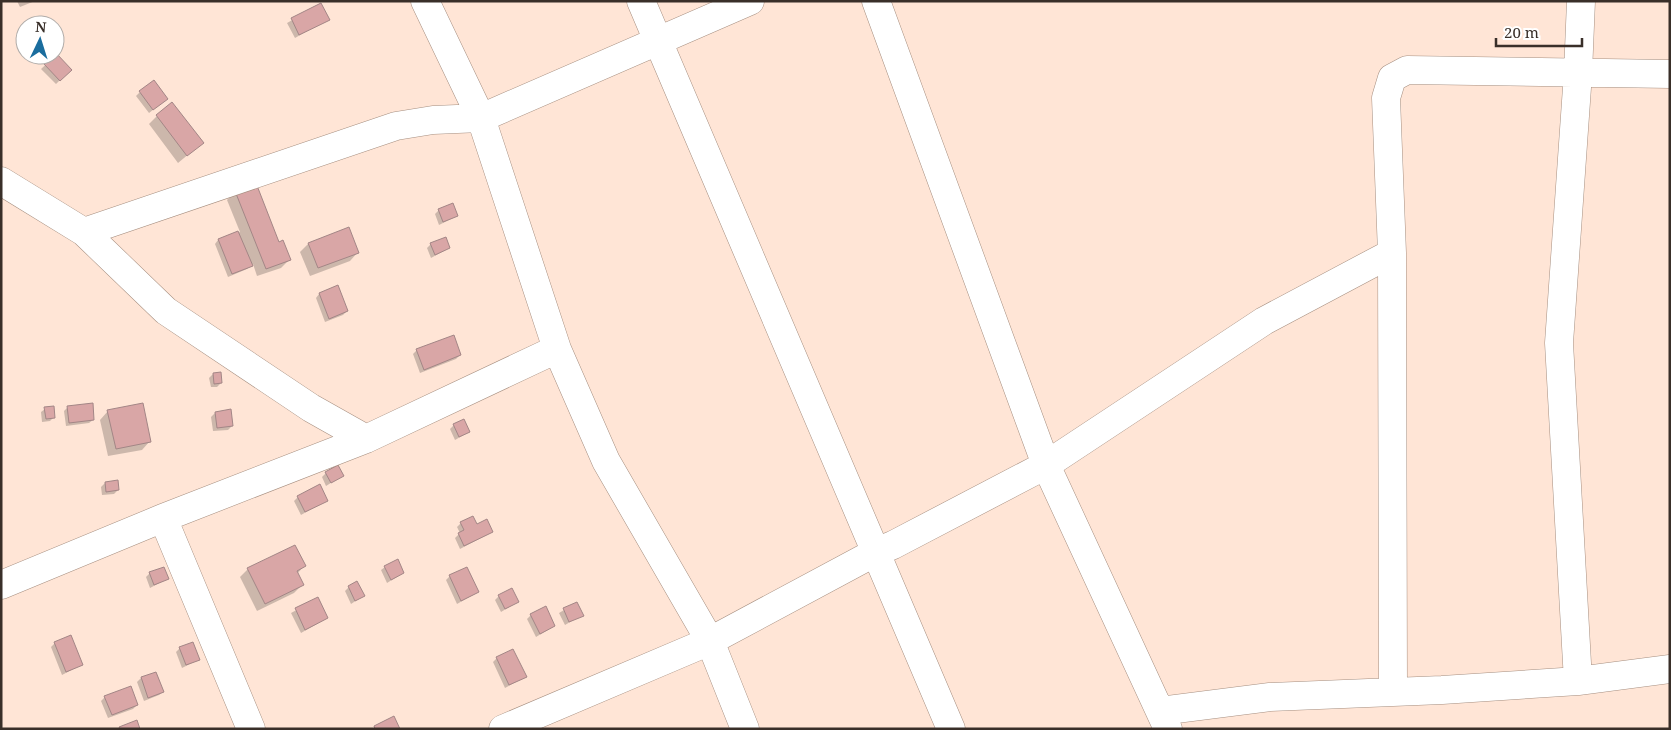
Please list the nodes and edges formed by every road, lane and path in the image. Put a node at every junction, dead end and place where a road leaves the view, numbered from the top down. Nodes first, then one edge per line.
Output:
1 (425, 1) edge
2 (641, 1) edge
3 (750, 1) edge
4 (876, 1) edge
5 (1581, 1) edge
6 (658, 42) junction
7 (1578, 73) junction
8 (1670, 74) edge
9 (481, 118) junction
10 (1, 181) edge
11 (84, 232) junction
12 (1392, 253) junction
13 (558, 349) junction
14 (366, 439) junction
15 (1046, 465) junction
16 (163, 518) junction
17 (876, 552) junction
18 (1, 585) edge
19 (710, 641) junction
20 (1670, 669) edge
21 (1578, 681) junction
22 (1393, 691) junction
23 (1164, 720) edge
24 (251, 729) edge
25 (503, 729) edge
26 (745, 729) edge
27 (951, 729) edge

1 - 9 street
2 - 6 street
3 - 6 street
4 - 15 street
5 - 7 street
6 - 9 street
6 - 17 street
7 - 8 street
7 - 12 street
7 - 21 street
9 - 11 street
9 - 13 street
10 - 11 street
11 - 14 street
12 - 15 street
12 - 22 street
13 - 14 street
13 - 19 street
14 - 16 street
15 - 17 street
15 - 23 street
16 - 18 street
16 - 24 street
17 - 19 street
17 - 27 street
19 - 25 street
19 - 26 street
20 - 21 street
21 - 22 street
22 - 23 street

